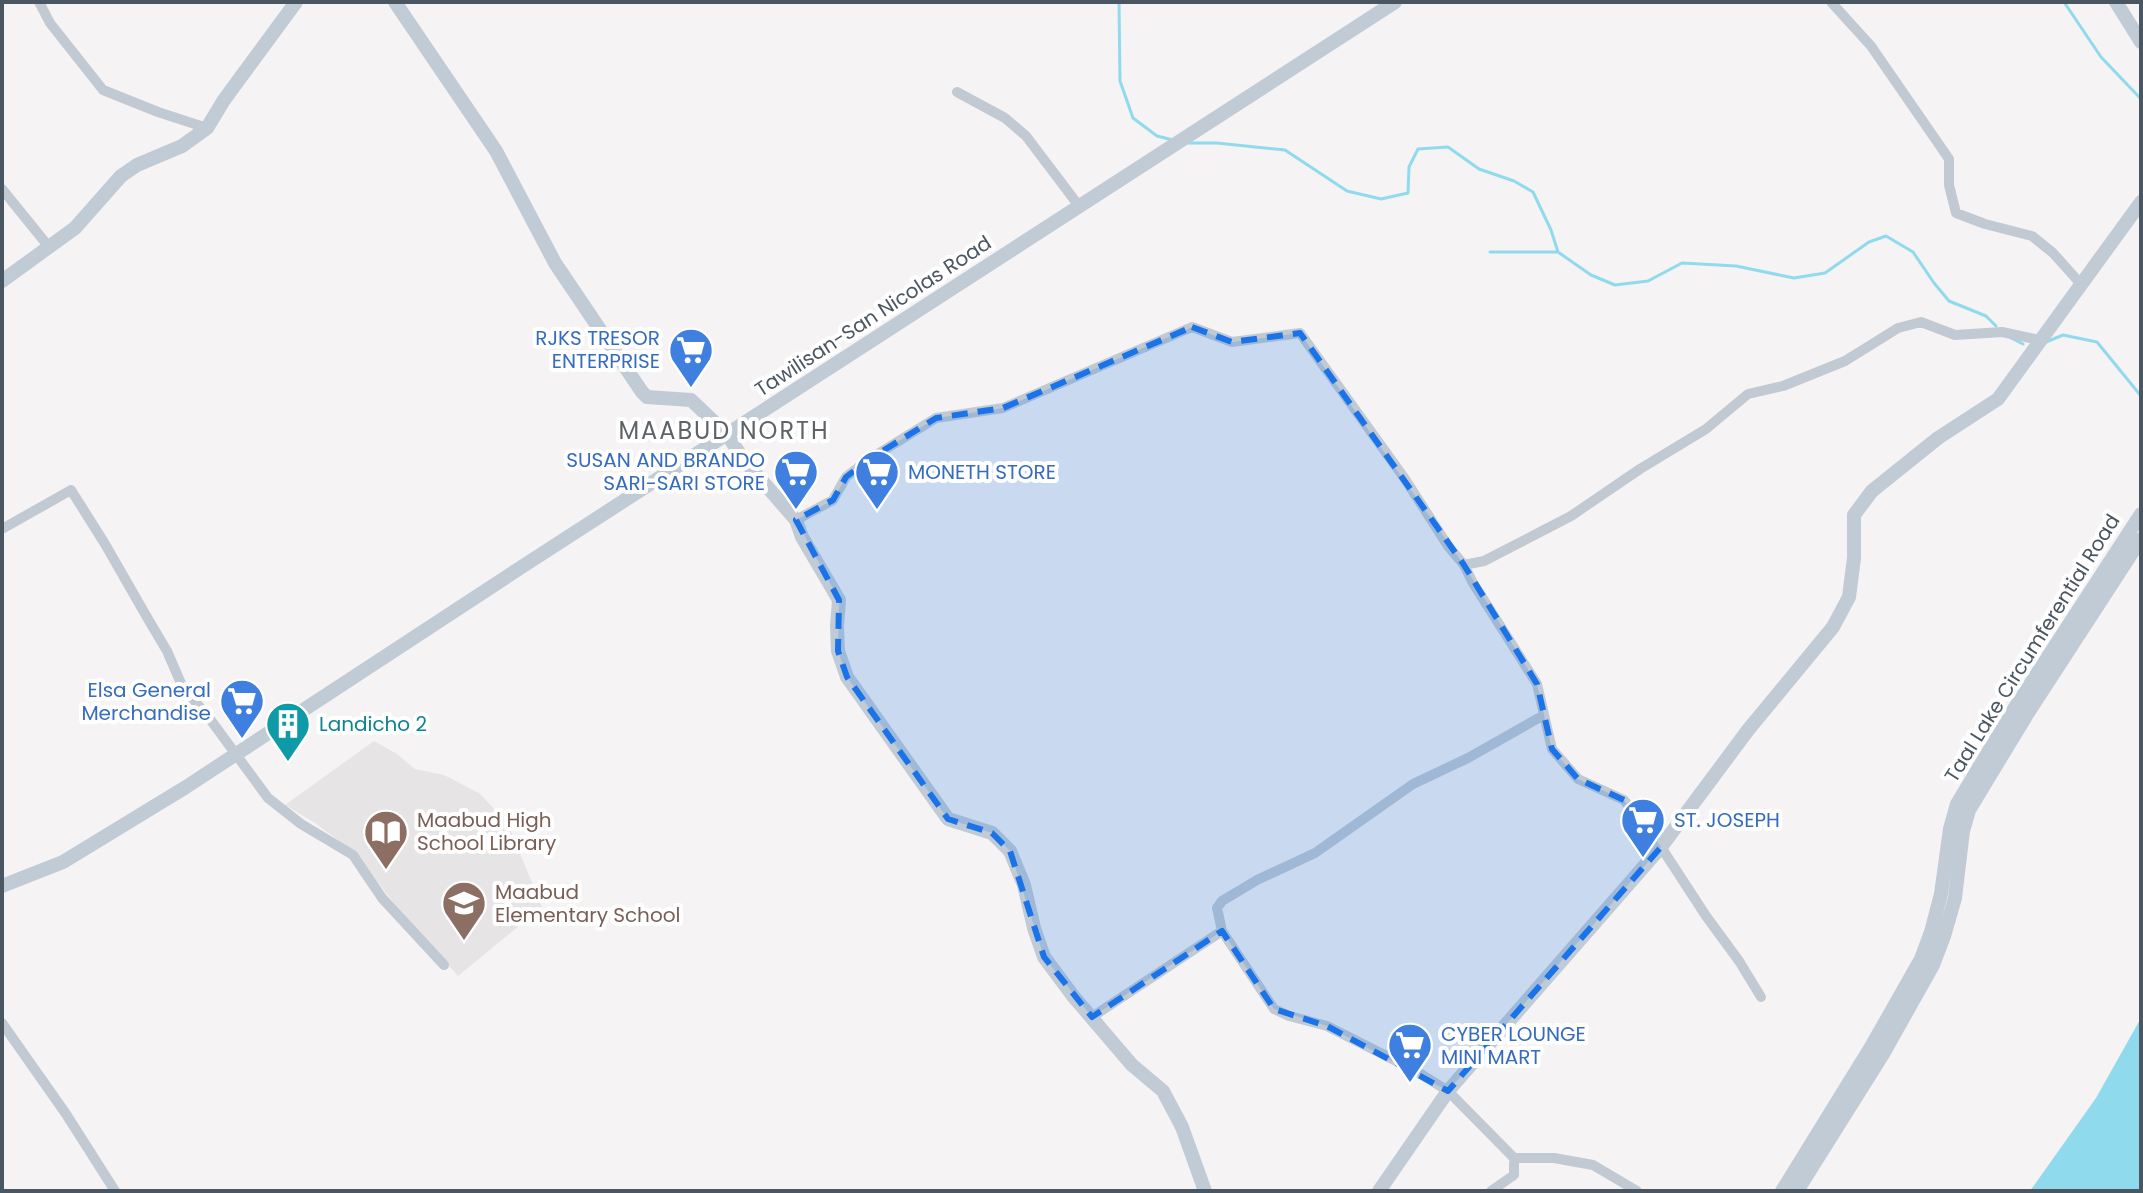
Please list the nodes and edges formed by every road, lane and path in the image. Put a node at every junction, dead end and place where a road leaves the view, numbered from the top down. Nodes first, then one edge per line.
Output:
1 (39, 2) edge
2 (296, 2) edge
3 (395, 2) edge
4 (1395, 2) edge
5 (1831, 2) edge
6 (2116, 2) edge
7 (2141, 42) edge
8 (957, 92) dead end
9 (207, 128) junction
10 (2, 189) edge
11 (2141, 202) edge
12 (1079, 206) junction
13 (49, 247) junction
14 (2, 281) edge
15 (2080, 283) junction
16 (2039, 340) junction
17 (727, 434) junction
18 (2141, 514) edge
19 (796, 520) junction
20 (2, 529) edge
21 (2141, 539) edge
22 (1464, 565) junction
23 (1544, 715) junction
24 (234, 754) junction
25 (1661, 847) junction
26 (2, 886) edge
27 (1222, 931) junction
28 (444, 965) dead end
29 (1761, 997) dead end
30 (1092, 1017) junction
31 (2, 1023) edge
32 (1448, 1091) junction
33 (1514, 1158) junction
34 (115, 1191) edge
35 (1205, 1191) edge
36 (1379, 1191) edge
37 (1491, 1191) edge
38 (1637, 1191) edge
39 (1782, 1191) edge
40 (1797, 1191) edge

1 - 9 street
2 - 9 street
3 - 17 street
4 - 12 street, Tawilisan-San Nicolas Road
5 - 15 street
6 - 7 street
8 - 12 street
9 - 13 street
10 - 13 street
11 - 15 street
12 - 17 street, Tawilisan-San Nicolas Road
13 - 14 street
15 - 16 street
16 - 22 street
16 - 25 street
17 - 19 street
17 - 24 street, Tawilisan-San Nicolas Road
18 - 39 street, Taal Lake Circumferential Road
19 - 22 street
19 - 30 street
20 - 24 street
21 - 40 street, Taal Lake Circumferential Road
22 - 23 street
23 - 25 street
23 - 27 street
24 - 26 street, Tawilisan-San Nicolas Road
24 - 28 street
25 - 29 street
25 - 32 street
27 - 30 street
27 - 32 street
30 - 35 street
31 - 34 street
32 - 33 street
32 - 36 street
33 - 37 street
33 - 38 street

